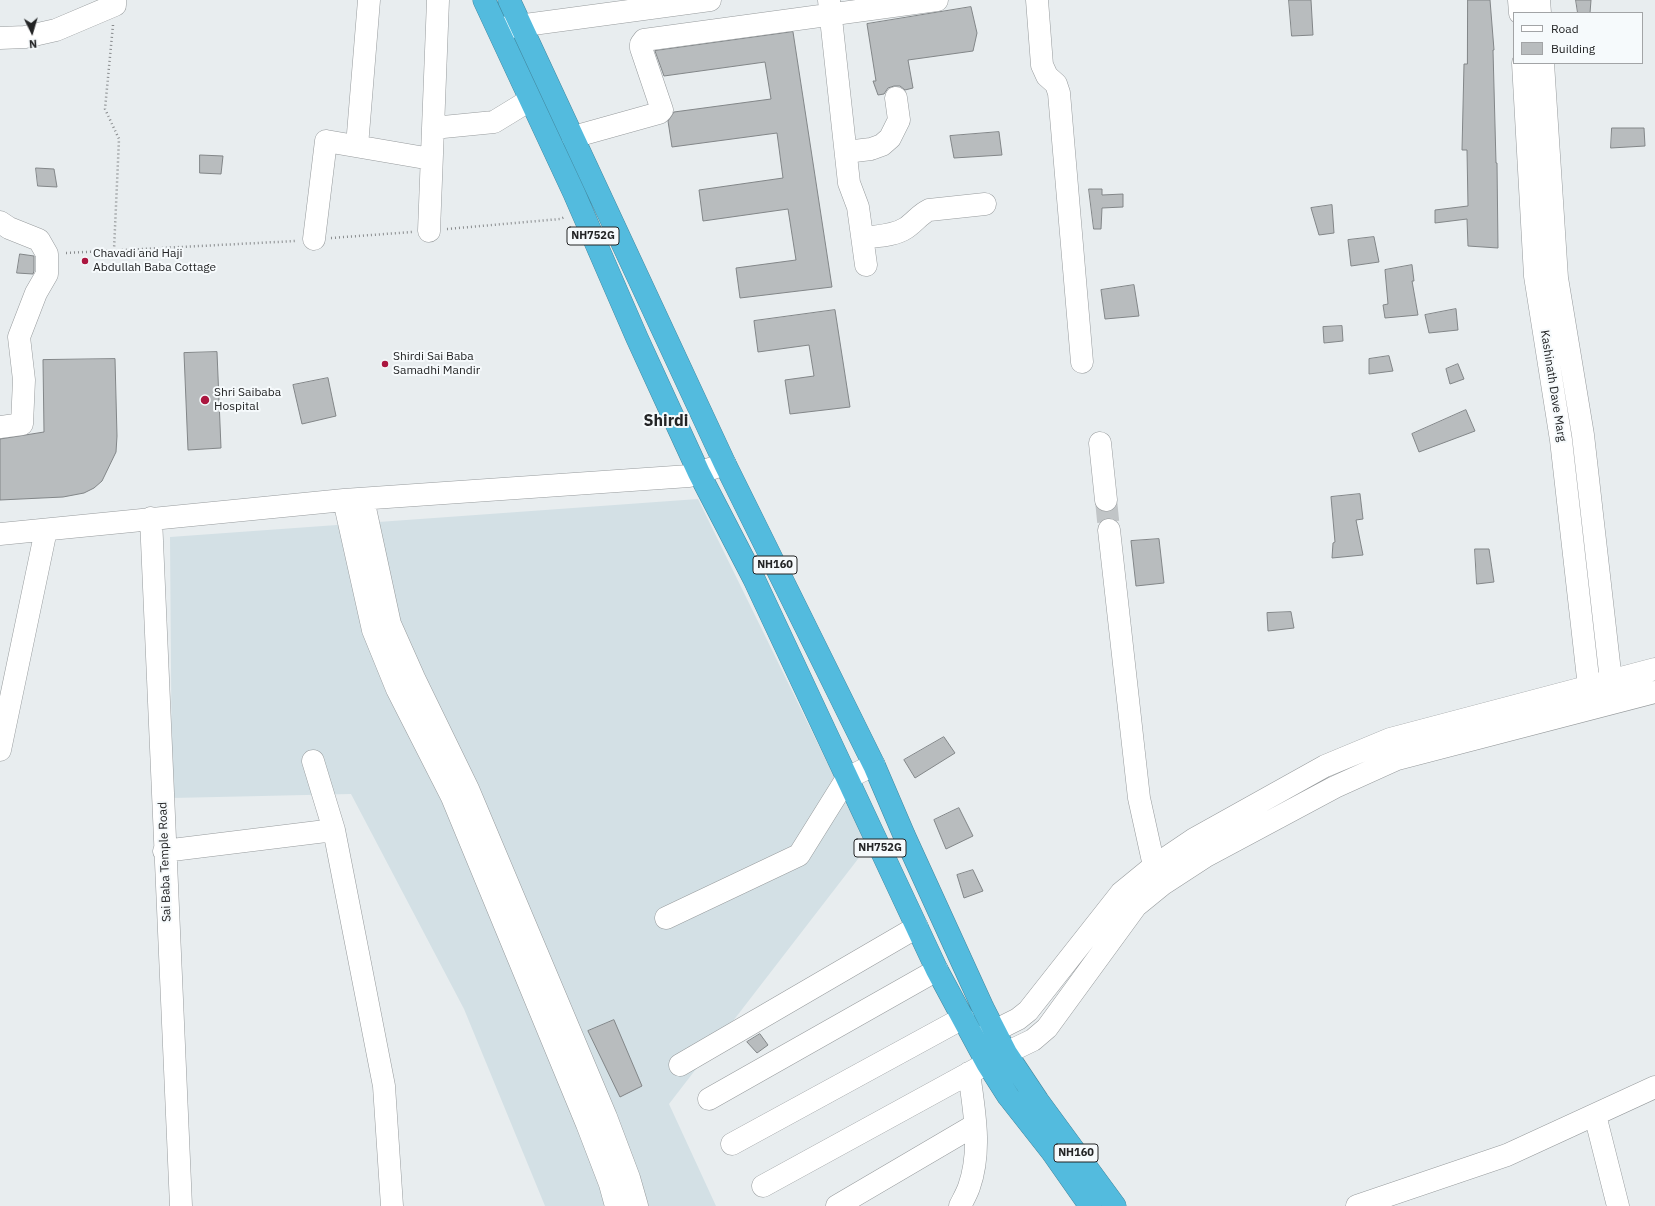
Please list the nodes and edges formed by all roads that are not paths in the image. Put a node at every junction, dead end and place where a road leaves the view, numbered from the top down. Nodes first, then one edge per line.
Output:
1 (369, 0) edge
2 (438, 0) edge
3 (484, 0) edge
4 (509, 0) edge
5 (710, 0) edge
6 (937, 0) edge
7 (1037, 0) edge
8 (1519, 0) edge
9 (1539, 0) edge
10 (115, 2) edge
11 (644, 4) edge
12 (830, 7) edge
13 (1520, 12) edge
14 (1540, 12) edge
15 (522, 25) junction
16 (498, 29) junction
17 (0, 38) edge
18 (1523, 64) edge
19 (1543, 64) edge
20 (896, 98) dead end
21 (530, 100) junction
22 (433, 128) junction
23 (573, 137) junction
24 (357, 146) junction
25 (846, 152) junction
26 (431, 159) junction
27 (986, 204) dead end
28 (0, 222) edge
29 (428, 231) dead end
30 (863, 238) junction
31 (314, 239) dead end
32 (866, 265) dead end
33 (1082, 362) dead end
34 (0, 427) edge
35 (1100, 443) dead end
36 (725, 464) junction
37 (699, 473) junction
38 (353, 500) junction
39 (1106, 500) tunnel mouth
40 (151, 518) junction
41 (46, 530) junction
42 (1109, 530) tunnel mouth
43 (0, 534) edge
44 (1655, 669) edge
45 (1611, 681) junction
46 (1589, 686) junction
47 (1655, 692) edge
48 (1617, 702) junction
49 (1596, 707) junction
50 (0, 750) edge
51 (313, 761) dead end
52 (874, 765) junction
53 (847, 778) junction
54 (334, 830) junction
55 (164, 850) junction
56 (1159, 875) junction
57 (666, 918) dead end
58 (917, 927) junction
59 (937, 970) junction
60 (963, 1018) junction
61 (995, 1031) junction
62 (975, 1041) junction
63 (1006, 1053) junction
64 (680, 1065) dead end
65 (978, 1068) junction
66 (1655, 1087) edge
67 (709, 1099) dead end
68 (1595, 1115) junction
69 (975, 1125) junction
70 (732, 1144) dead end
71 (764, 1186) dead end
72 (181, 1206) edge
73 (392, 1206) edge
74 (616, 1206) edge
75 (637, 1206) edge
76 (837, 1206) edge
77 (960, 1206) edge
78 (1090, 1206) edge
79 (1115, 1206) edge
80 (1357, 1206) edge
81 (1618, 1206) edge

1 - 24 street
2 - 22 street
3 - 16 highway, NH752G
4 - 15 highway, NH160
5 - 11 street
6 - 12 street
7 - 33 street
8 - 13 street
9 - 14 street
10 - 17 street
11 - 15 street
12 - 23 street
12 - 25 street
15 - 16 street
15 - 23 highway, NH160
16 - 21 highway, NH752G
18 - 46 street, Kashinath Dave Marg
19 - 45 street, Kashinath Dave Marg
20 - 25 street
21 - 22 street
21 - 37 highway, NH752G
22 - 26 street
23 - 36 highway, NH160
24 - 26 street
24 - 31 street
25 - 30 street
26 - 29 street
27 - 30 street
28 - 34 street
30 - 32 street
35 - 39 street
36 - 37 street
36 - 52 highway, NH160
37 - 38 street
37 - 53 highway, NH752G
38 - 40 street
38 - 74 street
38 - 75 street
40 - 41 street
40 - 55 street, Sai Baba Temple Road
41 - 43 street
41 - 50 street
42 - 56 street
44 - 45 street
45 - 46 street
45 - 48 street, Kashinath Dave Marg
46 - 49 street, Kashinath Dave Marg
46 - 56 street
47 - 48 street
48 - 49 street
49 - 56 street
51 - 54 street
52 - 53 street
52 - 61 highway, NH160
53 - 57 street
53 - 58 highway, NH752G
54 - 55 street
54 - 73 street
55 - 72 street, Sai Baba Temple Road
56 - 61 street
56 - 63 street
58 - 59 highway, NH752G
58 - 64 street
59 - 60 highway, NH752G
59 - 67 street
60 - 62 highway, NH752G
60 - 70 street
61 - 62 street
61 - 63 highway, NH160
62 - 65 highway, NH752G
63 - 65 street
63 - 79 highway, NH160
65 - 69 street
65 - 71 street
65 - 78 highway, NH752G
66 - 68 street
68 - 80 street
68 - 81 street
69 - 76 street
69 - 77 street

